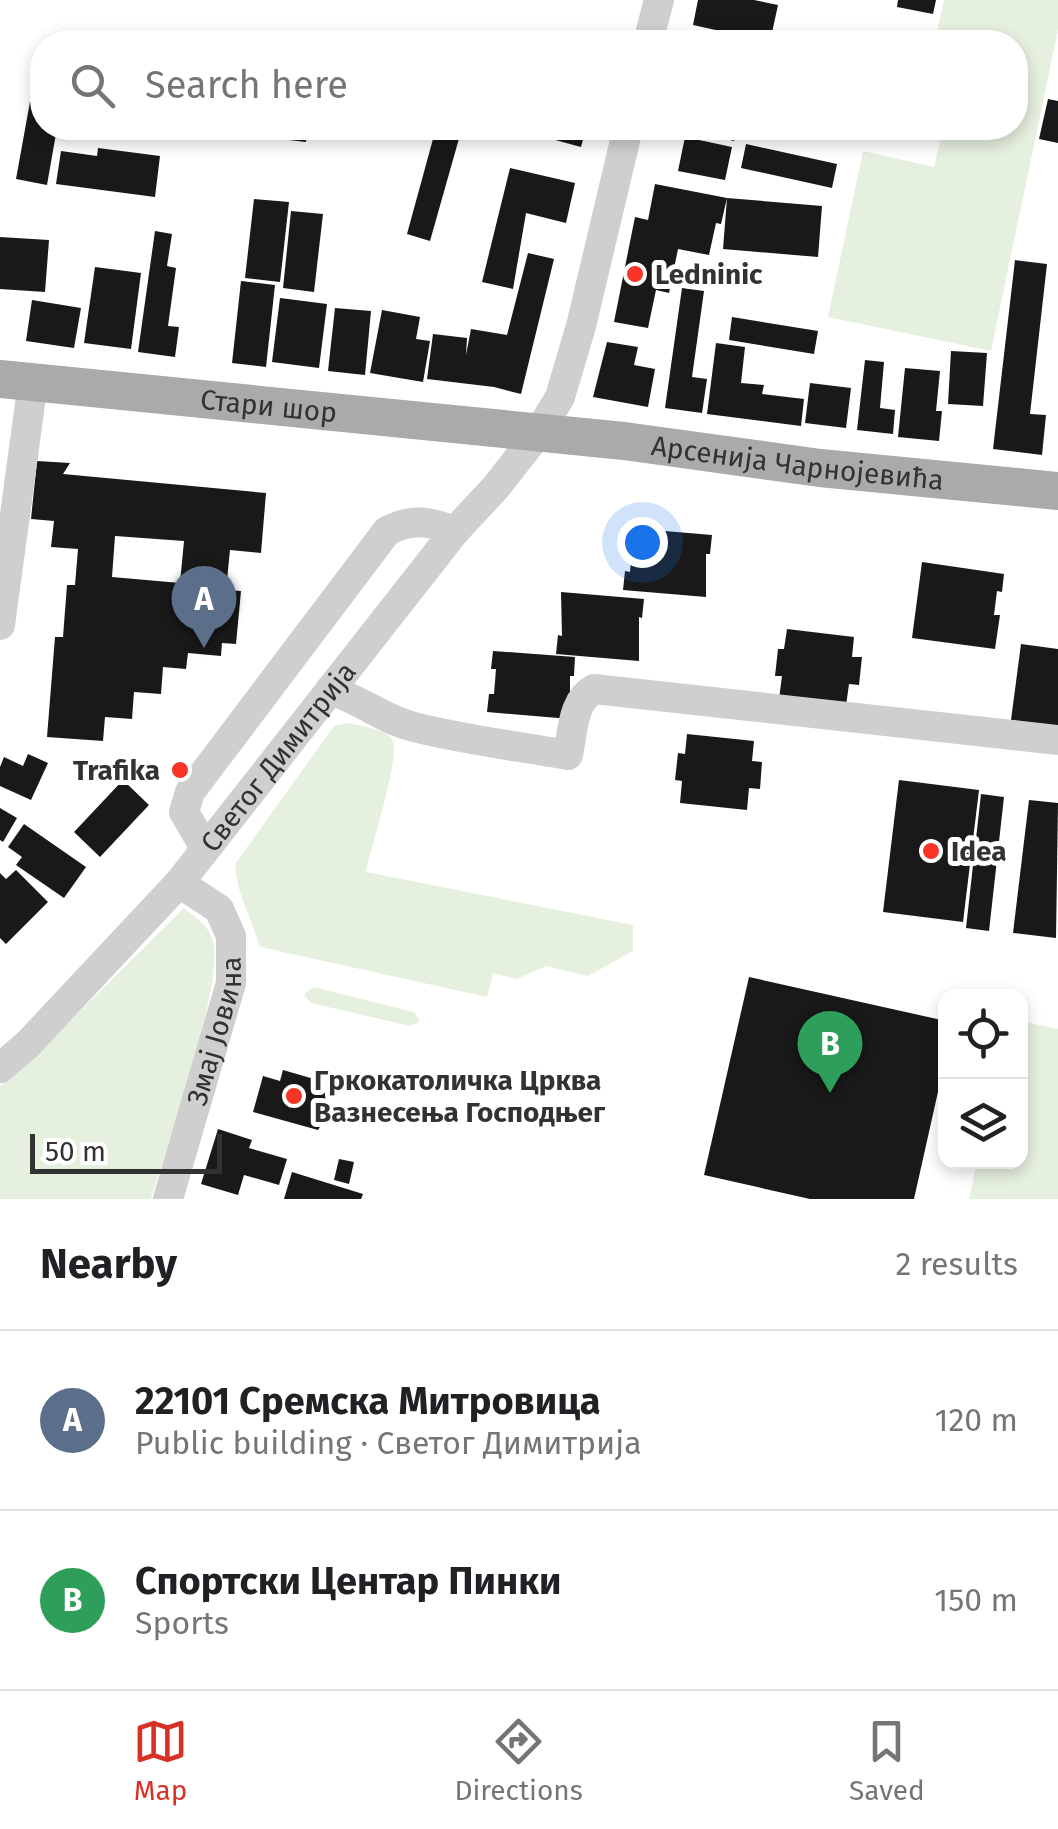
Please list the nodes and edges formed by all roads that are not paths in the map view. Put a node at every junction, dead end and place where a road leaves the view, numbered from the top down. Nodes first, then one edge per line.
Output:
1 (660, 0) edge
2 (651, 30) edge
3 (625, 140) edge
4 (17, 381) edge
5 (539, 432) junction
6 (1058, 491) edge
7 (455, 530) junction
8 (0, 625) edge
9 (330, 690) junction
10 (1058, 740) edge
11 (205, 848) junction
12 (179, 883) junction
13 (0, 1068) edge
14 (168, 1199) edge

1 - 2 street
3 - 5 street, Светог Димитрија
4 - 5 main road, Стари шор
4 - 8 street
5 - 6 main road, Арсенија Чарнојевића
5 - 7 street, Светог Димитрија
7 - 9 street, Светог Димитрија
7 - 11 street
9 - 10 street
9 - 11 street, Светог Димитрија
11 - 12 street, Светог Димитрија
12 - 13 street, Светог Димитрија
12 - 14 street, Змај Јовина

